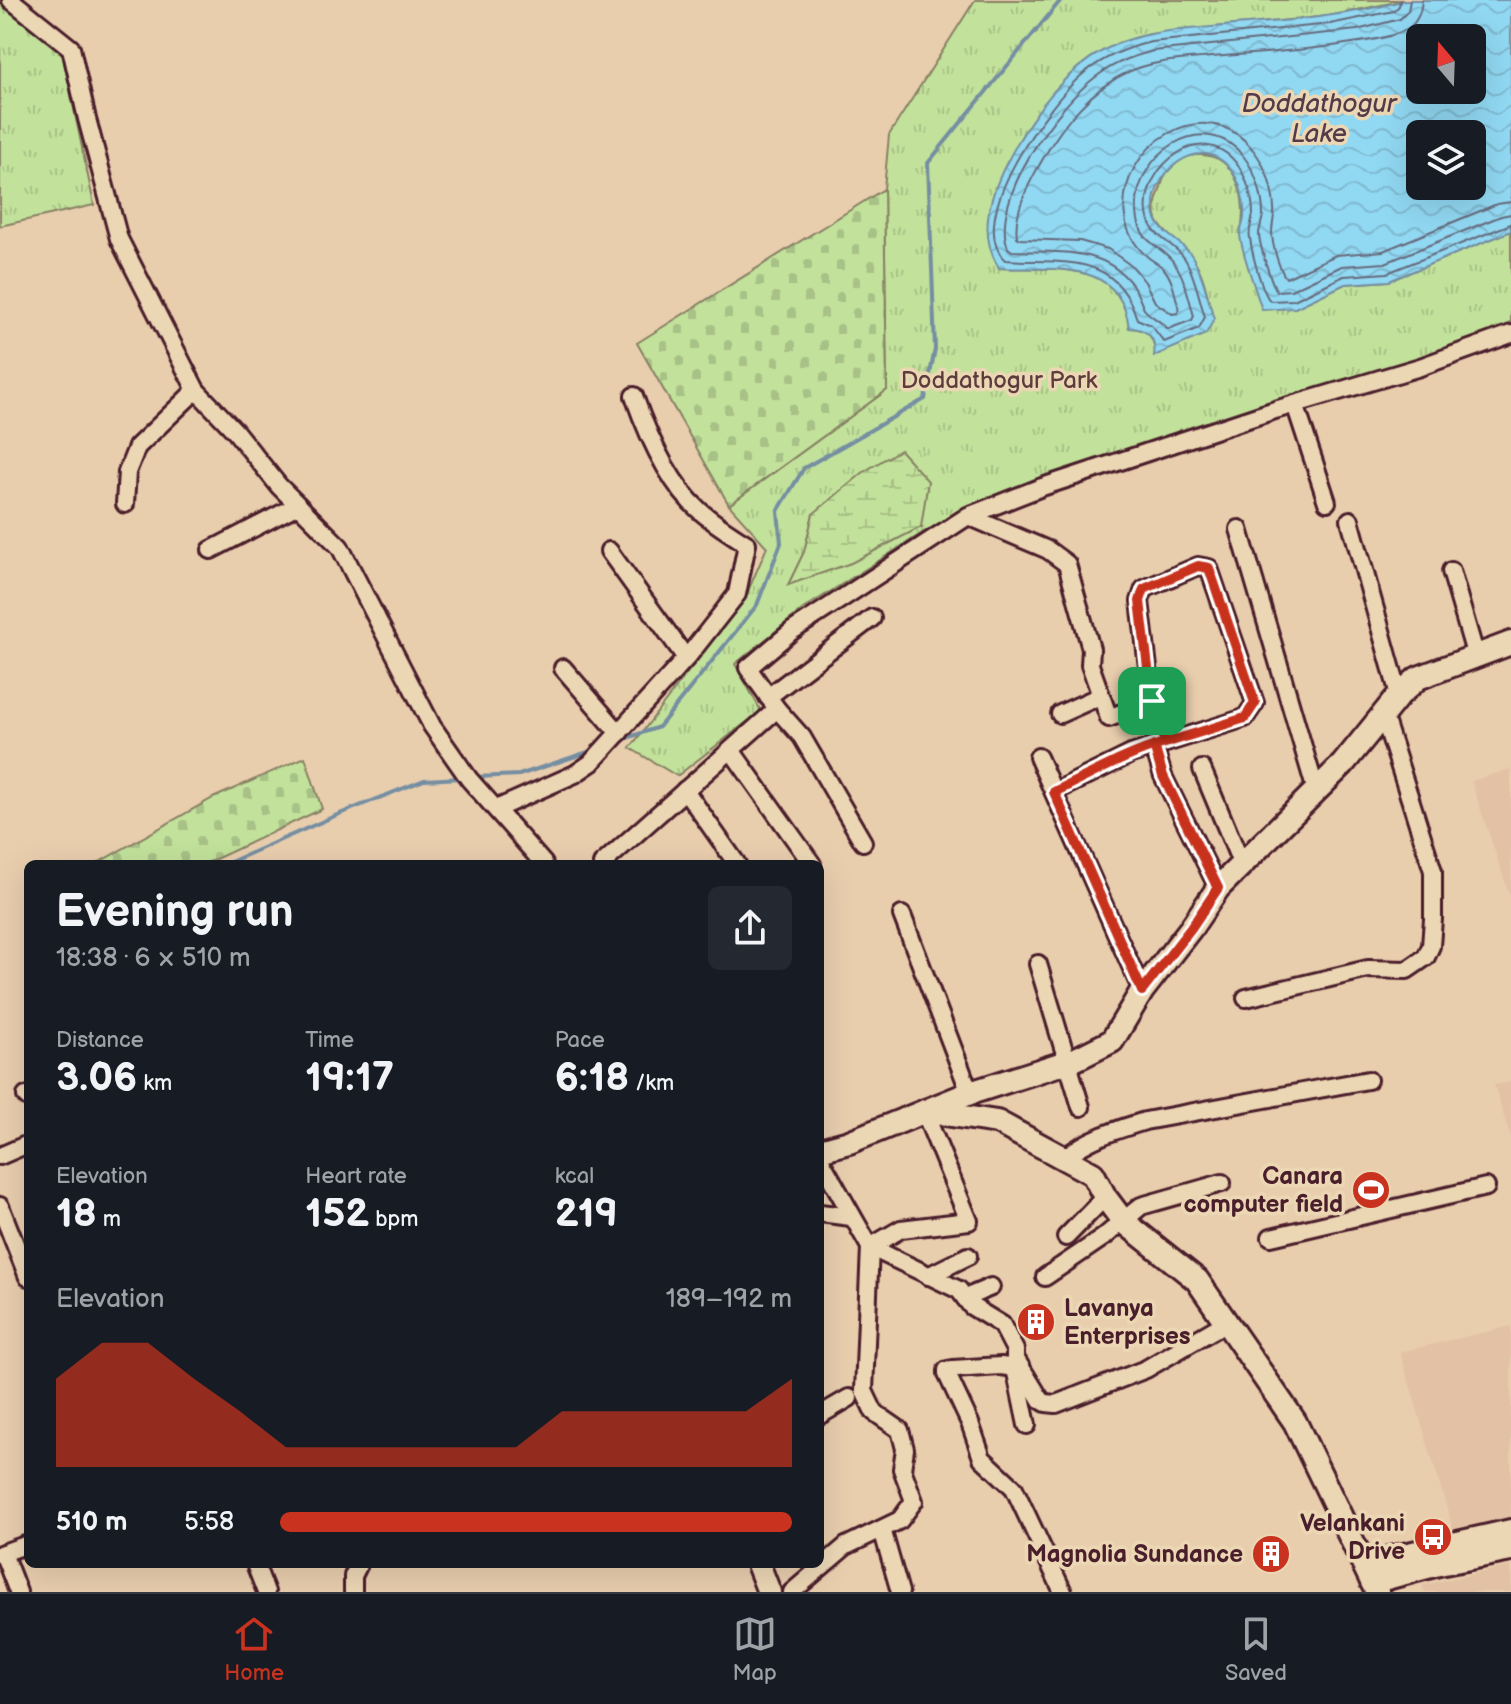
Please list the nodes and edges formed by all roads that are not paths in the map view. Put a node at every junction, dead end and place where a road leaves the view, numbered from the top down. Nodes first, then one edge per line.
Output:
1 (11, 0) edge
2 (1511, 334) edge
3 (196, 390) junction
4 (634, 396) dead end
5 (1295, 404) junction
6 (1327, 502) dead end
7 (125, 504) dead end
8 (298, 505) junction
9 (968, 516) junction
10 (1350, 520) dead end
11 (1239, 529) dead end
12 (211, 550) dead end
13 (609, 551) dead end
14 (1451, 571) dead end
15 (872, 618) dead end
16 (1511, 643) edge
17 (1476, 657) junction
18 (686, 658) junction
19 (563, 668) dead end
20 (1399, 695) junction
21 (1100, 696) junction
22 (1152, 701) junction
23 (772, 703) junction
24 (1060, 714) dead end
25 (1383, 714) junction
26 (619, 733) junction
27 (1159, 745) junction
28 (731, 750) junction
29 (1038, 757) dead end
30 (1202, 769) dead end
31 (685, 790) junction
32 (1316, 791) junction
33 (1054, 792) junction
34 (496, 809) junction
35 (863, 842) dead end
36 (541, 860) edge
37 (606, 860) edge
38 (734, 860) edge
39 (809, 860) edge
40 (1242, 865) junction
41 (1218, 888) junction
42 (902, 915) dead end
43 (1038, 964) dead end
44 (1142, 991) junction
45 (1246, 998) dead end
46 (1067, 1062) junction
47 (1368, 1080) dead end
48 (970, 1093) junction
49 (1081, 1107) dead end
50 (924, 1111) junction
51 (24, 1146) edge
52 (824, 1149) edge
53 (0, 1156) edge
54 (1064, 1158) junction
55 (824, 1166) edge
56 (1222, 1183) dead end
57 (1486, 1187) dead end
58 (1105, 1197) junction
59 (0, 1206) edge
60 (824, 1214) edge
61 (851, 1217) junction
62 (1123, 1221) junction
63 (1066, 1237) dead end
64 (1271, 1237) dead end
65 (870, 1247) junction
66 (968, 1256) dead end
67 (24, 1267) edge
68 (928, 1276) junction
69 (1045, 1277) dead end
70 (991, 1287) dead end
71 (965, 1298) junction
72 (1225, 1323) junction
73 (1015, 1364) junction
74 (849, 1398) dead end
75 (824, 1413) edge
76 (1027, 1425) dead end
77 (882, 1529) junction
78 (1511, 1531) edge
79 (24, 1545) edge
80 (1511, 1550) edge
81 (1, 1554) edge
82 (824, 1565) edge
83 (257, 1568) edge
84 (357, 1568) edge
85 (760, 1568) edge
86 (820, 1568) edge
87 (1371, 1579) edge
88 (18, 1592) edge
89 (266, 1592) edge
90 (353, 1592) edge
91 (769, 1592) edge
92 (792, 1592) edge
93 (900, 1592) edge
94 (1063, 1592) edge

1 - 3 street
2 - 5 street
3 - 7 street
3 - 8 street
4 - 18 street
5 - 6 street
5 - 9 street
8 - 12 street
8 - 34 street
9 - 21 street
9 - 23 street
10 - 20 street
11 - 32 street
13 - 18 street
14 - 17 street
15 - 23 street
16 - 17 street
17 - 20 street
18 - 26 street
19 - 26 street
20 - 25 street
21 - 22 street
21 - 24 street
22 - 27 street
22 - 27 street
23 - 28 street
23 - 35 street
25 - 32 street
25 - 45 street
26 - 34 street
27 - 33 street
27 - 41 street
28 - 31 street
28 - 39 street
29 - 33 street
30 - 40 street
31 - 37 street
31 - 38 street
32 - 40 street
33 - 44 street
34 - 36 street
40 - 41 street
41 - 44 street
42 - 48 street
43 - 46 street
44 - 46 street
46 - 48 street
46 - 49 street
47 - 54 street
48 - 50 street
50 - 52 street
50 - 54 street
50 - 65 street
51 - 53 street
54 - 58 street
55 - 61 street
56 - 62 street
57 - 64 street
58 - 62 street
58 - 63 street
59 - 67 street
60 - 61 street
61 - 65 street
62 - 69 street
62 - 72 street
65 - 68 street
65 - 77 street
66 - 68 street
68 - 71 street
70 - 71 street
71 - 73 street
72 - 73 street
72 - 87 street
73 - 76 street
73 - 94 street
74 - 75 street
77 - 82 street
77 - 93 street
78 - 87 street
79 - 81 street
80 - 87 street
81 - 88 street
83 - 89 street
84 - 90 street
85 - 91 street
86 - 92 street

